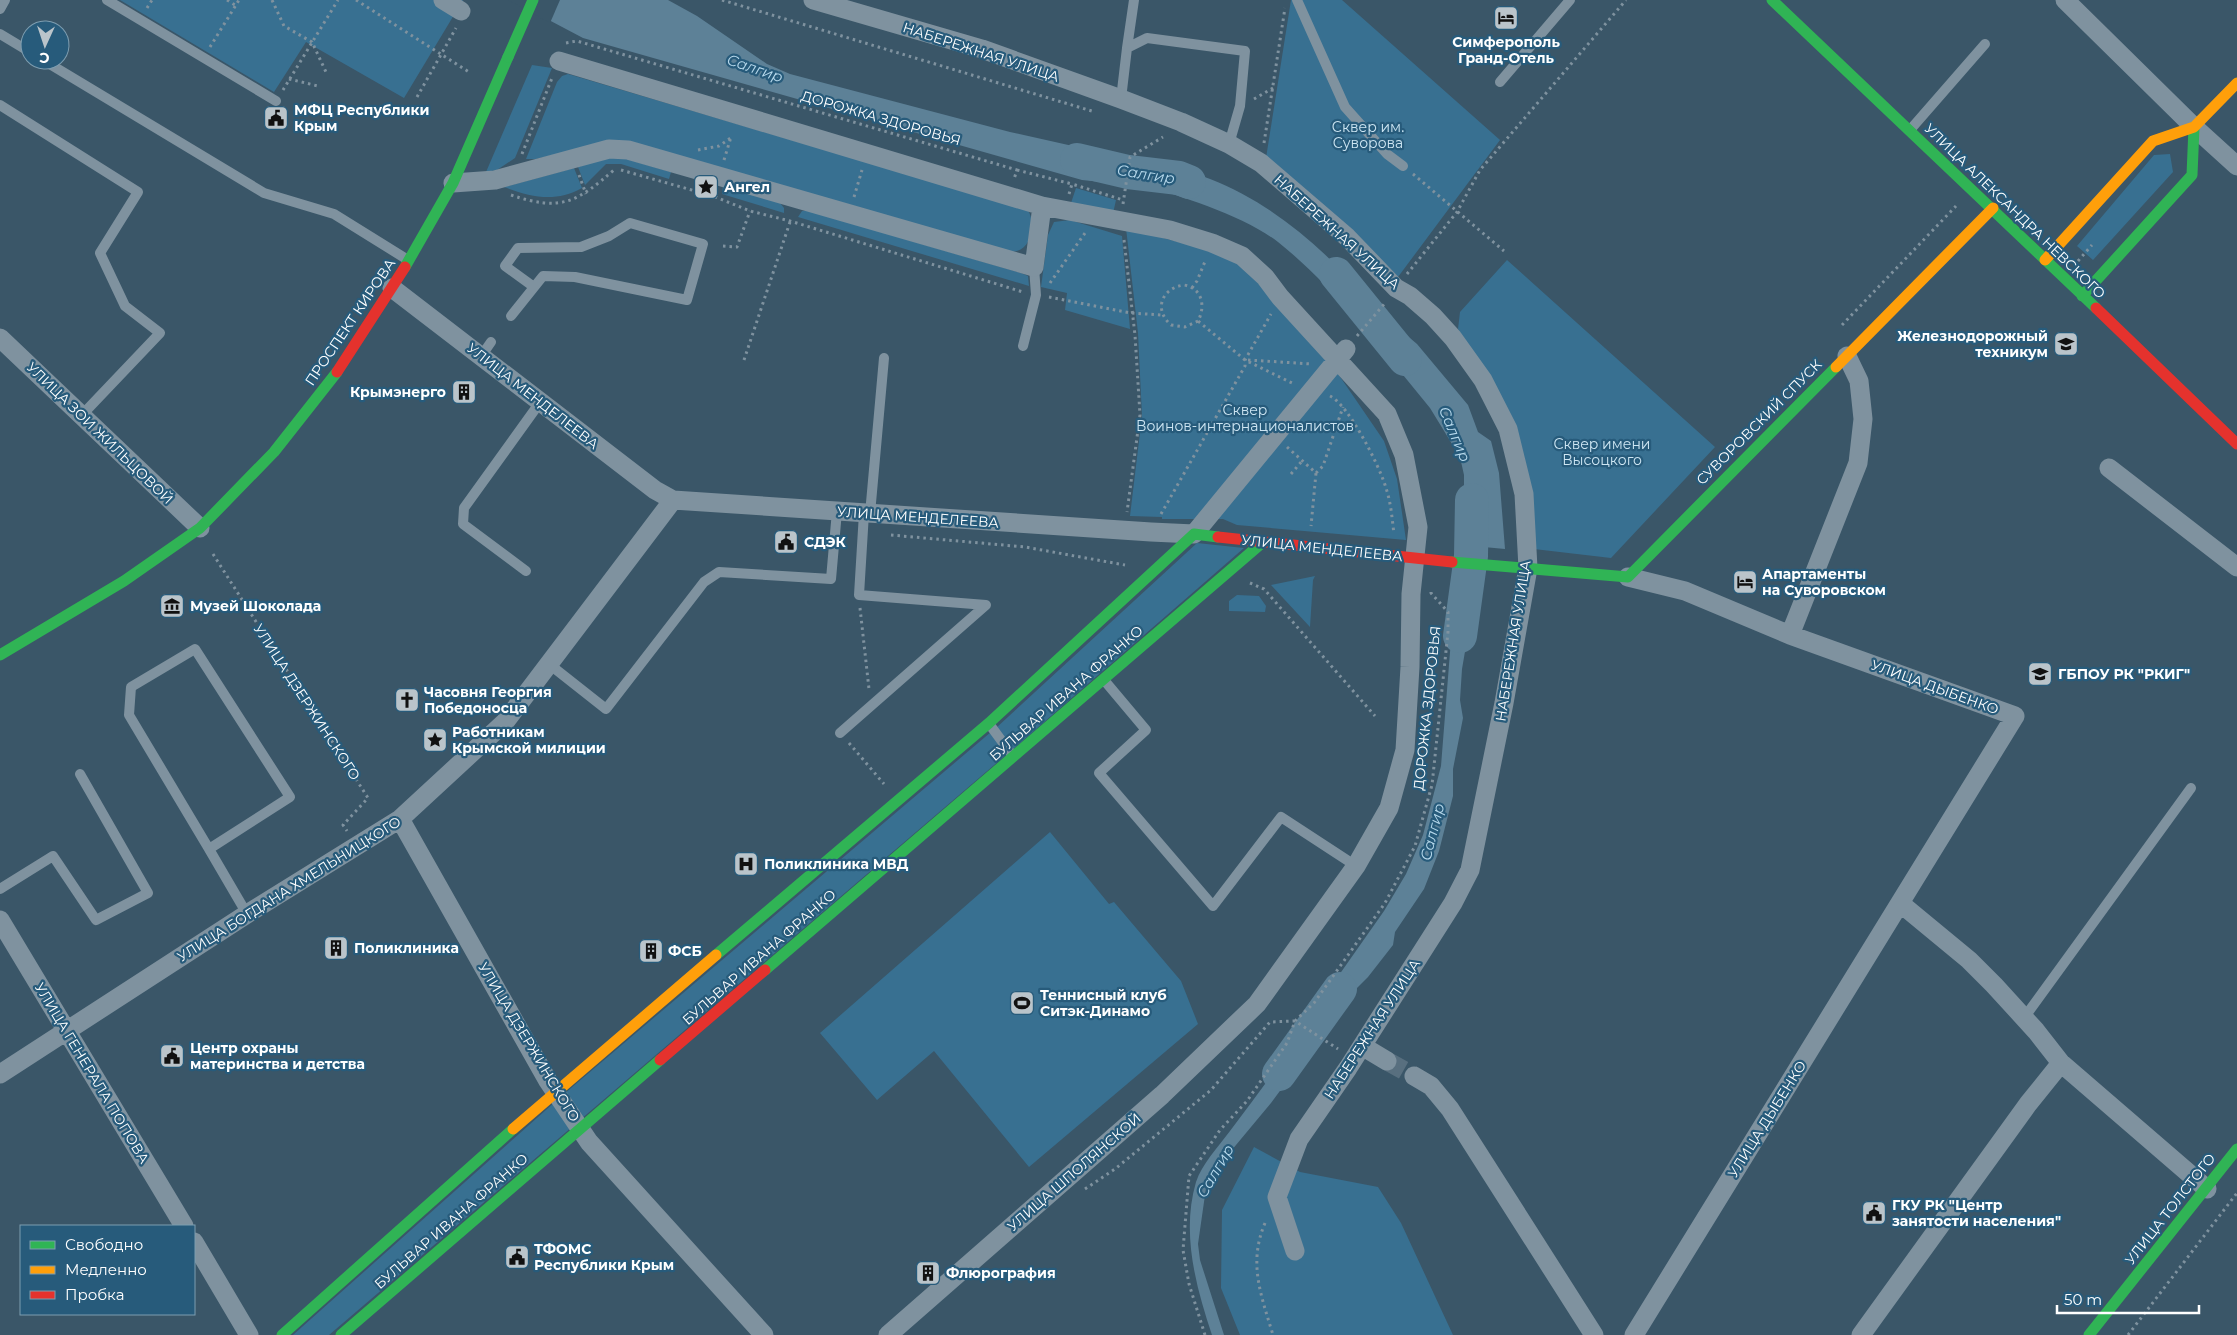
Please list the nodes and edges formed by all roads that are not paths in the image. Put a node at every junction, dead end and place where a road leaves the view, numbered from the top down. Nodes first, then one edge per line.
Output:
1 (5, 0) edge
2 (107, 0) edge
3 (444, 0) edge
4 (533, 0) edge
5 (813, 0) edge
6 (1134, 0) edge
7 (1297, 0) edge
8 (1570, 0) edge
9 (1772, 0) edge
10 (2065, 0) edge
11 (0, 9) edge
12 (461, 11) road end
13 (0, 34) edge
14 (1985, 44) dead end
15 (20, 46) edge
16 (1127, 48) junction
17 (559, 62) road end
18 (61, 70) edge
19 (1500, 82) dead end
20 (2237, 84) edge
21 (1121, 100) junction
22 (276, 101) road end
23 (0, 105) edge
24 (2194, 127) junction
25 (1909, 130) junction
26 (1230, 144) junction
27 (1403, 166) road end
28 (2237, 166) edge
29 (454, 183) junction
30 (1042, 206) junction
31 (1993, 208) junction
32 (409, 260) junction
33 (2045, 260) junction
34 (1034, 267) junction
35 (534, 287) junction
36 (392, 288) junction
37 (2082, 296) junction
38 (511, 316) dead end
39 (0, 338) edge
40 (1023, 346) dead end
41 (1342, 354) junction
42 (1847, 356) junction
43 (884, 358) dead end
44 (541, 401) junction
45 (81, 416) junction
46 (2237, 444) edge
47 (2109, 468) dead end
48 (673, 500) junction
49 (837, 511) junction
50 (867, 513) junction
51 (200, 528) junction
52 (1194, 534) junction
53 (1263, 542) junction
54 (1416, 558) junction
55 (1520, 567) junction
56 (2237, 567) edge
57 (526, 571) dead end
58 (1628, 577) junction
59 (1790, 635) junction
60 (0, 655) edge
61 (549, 664) junction
62 (1104, 680) junction
63 (989, 723) junction
64 (840, 733) road end
65 (1014, 758) junction
66 (80, 774) dead end
67 (2191, 788) dead end
68 (400, 819) junction
69 (209, 849) junction
70 (1356, 866) junction
71 (0, 889) edge
72 (1900, 903) junction
73 (247, 914) junction
74 (0, 920) edge
75 (2024, 1018) junction
76 (68, 1030) junction
77 (1354, 1044) junction
78 (1387, 1061) tunnel mouth
79 (2061, 1063) junction
80 (0, 1074) edge
81 (1414, 1076) tunnel mouth
82 (556, 1091) junction
83 (581, 1130) junction
84 (2237, 1149) edge
85 (2207, 1189) junction
86 (183, 1225) edge
87 (195, 1244) edge
88 (1294, 1251) dead end
89 (249, 1335) edge
90 (282, 1335) edge
91 (341, 1335) edge
92 (764, 1335) edge
93 (888, 1335) edge
94 (1594, 1335) edge
95 (1634, 1335) edge
96 (1861, 1335) edge
97 (2089, 1335) edge

1 - 11 lane
2 - 22 lane
3 - 12 street
4 - 29 street, ПРОСПЕКТ КИРОВА, bridge
5 - 21 street, НАБЕРЕЖНАЯ УЛИЦА
6 - 16 lane
7 - 27 lane
8 - 19 lane
9 - 25 street, УЛИЦА АЛЕКСАНДРА НЕВСКОГО
10 - 24 street
13 - 15 lane
14 - 25 lane
16 - 21 lane
16 - 26 lane
17 - 30 street
18 - 32 lane
20 - 24 street
21 - 26 street, НАБЕРЕЖНАЯ УЛИЦА
23 - 45 lane
24 - 28 street
24 - 33 street
24 - 37 street
25 - 31 street, УЛИЦА АЛЕКСАНДРА НЕВСКОГО
26 - 55 street, НАБЕРЕЖНАЯ УЛИЦА
29 - 32 street, ПРОСПЕКТ КИРОВА
29 - 34 street
30 - 34 street
30 - 41 street
31 - 33 street, УЛИЦА АЛЕКСАНДРА НЕВСКОГО
31 - 42 street, СУВОРОВСКИЙ СПУСК
32 - 36 street, ПРОСПЕКТ КИРОВА
33 - 37 street, УЛИЦА АЛЕКСАНДРА НЕВСКОГО
34 - 40 lane
35 - 35 lane
35 - 38 lane
36 - 44 street, УЛИЦА МЕНДЕЛЕЕВА
36 - 51 street, ПРОСПЕКТ КИРОВА
37 - 46 street, УЛИЦА АЛЕКСАНДРА НЕВСКОГО
39 - 45 street, УЛИЦА ЗОИ ЖИЛЬЦОВОЙ
41 - 52 street
41 - 54 street
42 - 58 street, СУВОРОВСКИЙ СПУСК
42 - 59 street
43 - 50 lane
44 - 48 street, УЛИЦА МЕНДЕЛЕЕВА
44 - 57 lane
45 - 51 street, УЛИЦА ЗОИ ЖИЛЬЦОВОЙ
47 - 56 street
48 - 49 street, УЛИЦА МЕНДЕЛЕЕВА
48 - 61 street, УЛИЦА БОГДАНА ХМЕЛЬНИЦКОГО
49 - 50 street, УЛИЦА МЕНДЕЛЕЕВА
49 - 61 lane
50 - 52 street, УЛИЦА МЕНДЕЛЕЕВА
50 - 64 lane
51 - 60 street, ПРОСПЕКТ КИРОВА
52 - 53 street, УЛИЦА МЕНДЕЛЕЕВА
52 - 63 street, БУЛЬВАР ИВАНА ФРАНКО
53 - 54 street, УЛИЦА МЕНДЕЛЕЕВА
53 - 62 street, БУЛЬВАР ИВАНА ФРАНКО
54 - 55 street, УЛИЦА МЕНДЕЛЕЕВА
54 - 70 street
55 - 58 street
55 - 77 street, НАБЕРЕЖНАЯ УЛИЦА
58 - 59 street, УЛИЦА ДЫБЕНКО
59 - 72 street, УЛИЦА ДЫБЕНКО
61 - 68 street, УЛИЦА БОГДАНА ХМЕЛЬНИЦКОГО
62 - 65 street, БУЛЬВАР ИВАНА ФРАНКО
62 - 70 lane
63 - 65 lane
63 - 82 street, БУЛЬВАР ИВАНА ФРАНКО
65 - 83 street, БУЛЬВАР ИВАНА ФРАНКО
66 - 71 lane
67 - 75 lane
68 - 73 street, УЛИЦА БОГДАНА ХМЕЛЬНИЦКОГО
68 - 82 street, УЛИЦА ДЗЕРЖИНСКОГО
69 - 69 lane
69 - 73 lane
70 - 93 street, УЛИЦА ШПОЛЯНСКОЙ
72 - 75 street
72 - 95 street, УЛИЦА ДЫБЕНКО
73 - 76 street, УЛИЦА БОГДАНА ХМЕЛЬНИЦКОГО
74 - 76 street, УЛИЦА ГЕНЕРАЛА ПОПОВА
75 - 79 street
76 - 80 street, УЛИЦА БОГДАНА ХМЕЛЬНИЦКОГО
76 - 86 street, УЛИЦА ГЕНЕРАЛА ПОПОВА
77 - 78 street
77 - 88 street, НАБЕРЕЖНАЯ УЛИЦА
79 - 85 street
79 - 96 street
81 - 94 street
82 - 83 street, УЛИЦА ДЗЕРЖИНСКОГО
82 - 90 street, БУЛЬВАР ИВАНА ФРАНКО
83 - 91 street, БУЛЬВАР ИВАНА ФРАНКО
83 - 92 street, УЛИЦА ДЗЕРЖИНСКОГО
84 - 85 street, УЛИЦА ТОЛСТОГО
85 - 97 street, УЛИЦА ТОЛСТОГО
87 - 89 street

